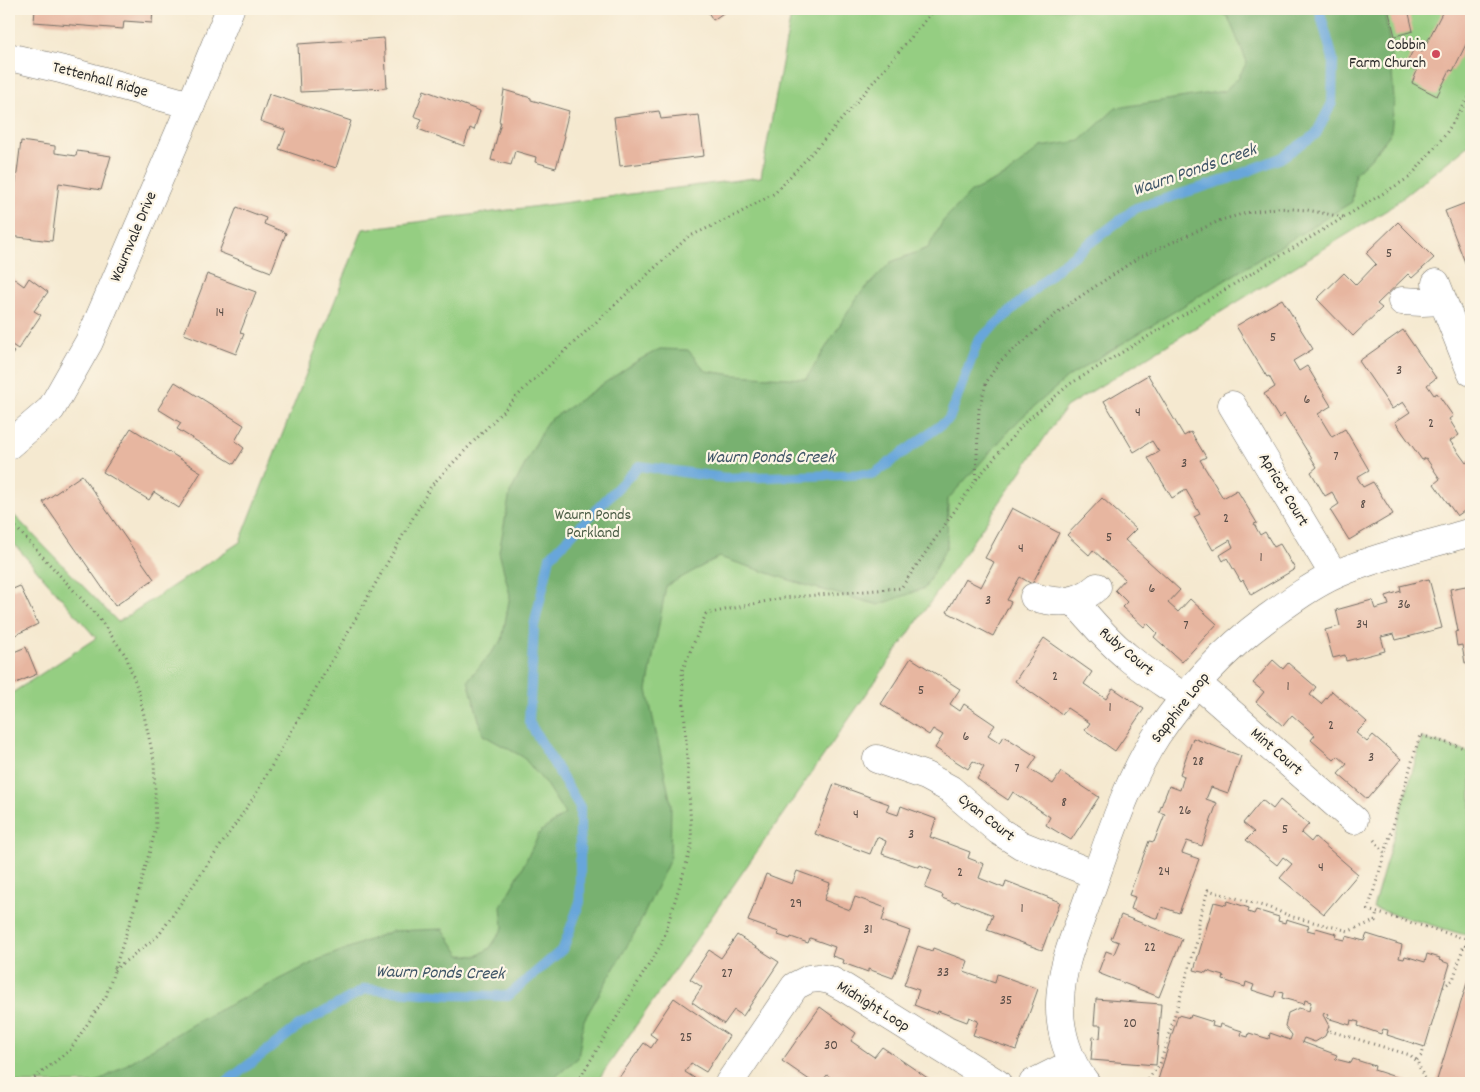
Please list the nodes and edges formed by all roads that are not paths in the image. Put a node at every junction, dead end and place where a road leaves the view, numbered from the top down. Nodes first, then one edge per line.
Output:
1 (230, 9) edge
2 (9, 57) edge
3 (191, 105) junction
4 (1402, 301) dead end
5 (1471, 372) edge
6 (1232, 405) dead end
7 (9, 445) edge
8 (1471, 532) edge
9 (1334, 575) junction
10 (1097, 587) dead end
11 (1034, 597) dead end
12 (1074, 600) junction
13 (1191, 691) junction
14 (877, 759) dead end
15 (1354, 820) dead end
16 (1096, 875) junction
17 (1080, 1073) edge
18 (729, 1083) edge
19 (997, 1083) edge
20 (1033, 1083) edge

1 - 3 street, Waurnvale Drive
2 - 3 street, Tettenhall Ridge
3 - 7 street, Waurnvale Drive
4 - 5 street
6 - 9 street, Apricot Court
8 - 9 street, Sapphire Loop
9 - 13 street, Sapphire Loop
10 - 12 street
11 - 12 street
12 - 13 street, Ruby Court
13 - 15 street, Mint Court
13 - 16 street, Sapphire Loop
14 - 16 street, Cyan Court
16 - 17 street, Sapphire Loop
17 - 20 street
18 - 19 street, Midnight Loop

